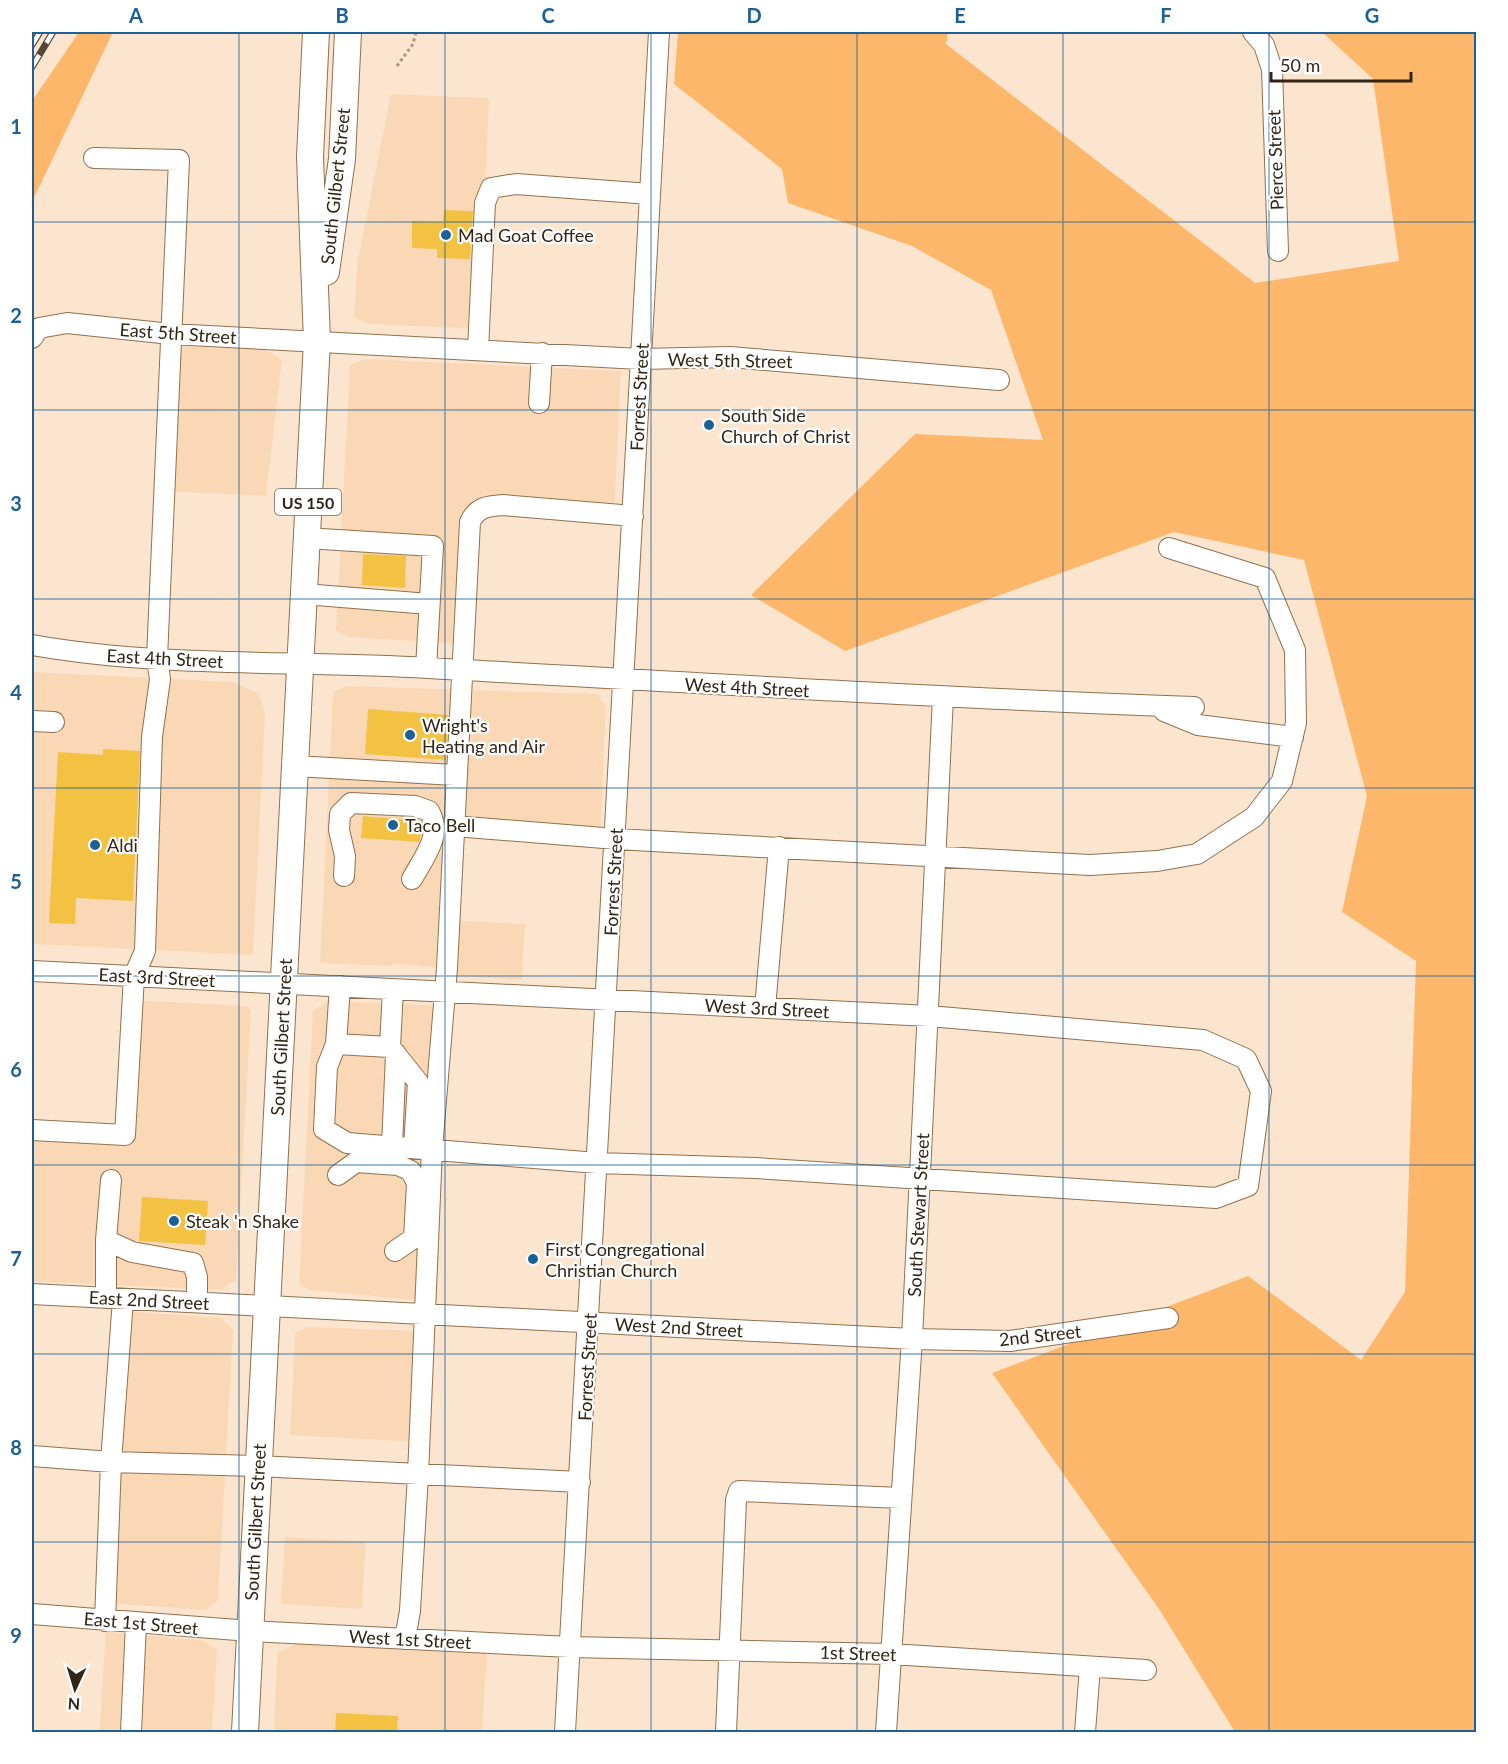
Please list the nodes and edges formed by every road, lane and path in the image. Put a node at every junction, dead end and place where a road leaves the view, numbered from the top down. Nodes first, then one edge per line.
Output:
1 (316, 32) edge
2 (348, 32) edge
3 (416, 32) edge
4 (659, 32) edge
5 (1255, 34) edge
6 (397, 66) dead end
7 (94, 158) dead end
8 (650, 194) junction
9 (1278, 251) dead end
10 (35, 333) edge
11 (171, 334) junction
12 (317, 341) junction
13 (478, 350) junction
14 (542, 353) junction
15 (640, 359) junction
16 (999, 380) dead end
17 (539, 403) dead end
18 (633, 516) junction
19 (306, 538) junction
20 (1169, 548) dead end
21 (303, 594) junction
22 (429, 604) junction
23 (32, 645) edge
24 (157, 658) junction
25 (300, 664) junction
26 (426, 668) junction
27 (462, 670) junction
28 (624, 681) junction
29 (943, 697) junction
30 (1151, 706) junction
31 (1194, 707) dead end
32 (32, 721) edge
33 (54, 722) dead end
34 (1293, 737) junction
35 (295, 766) junction
36 (455, 775) junction
37 (454, 826) junction
38 (616, 838) junction
39 (779, 848) junction
40 (936, 858) junction
41 (344, 876) dead end
42 (412, 879) dead end
43 (32, 971) edge
44 (134, 976) junction
45 (283, 983) junction
46 (340, 986) junction
47 (393, 989) junction
48 (444, 992) junction
49 (606, 1001) junction
50 (765, 1008) junction
51 (929, 1016) junction
52 (336, 1044) junction
53 (393, 1051) junction
54 (32, 1130) edge
55 (392, 1146) junction
56 (423, 1148) junction
57 (597, 1163) junction
58 (338, 1175) dead end
59 (920, 1178) junction
60 (111, 1180) dead end
61 (106, 1240) junction
62 (395, 1251) dead end
63 (32, 1294) edge
64 (114, 1298) junction
65 (197, 1302) junction
66 (267, 1305) junction
67 (424, 1314) junction
68 (1168, 1318) dead end
69 (589, 1322) junction
70 (912, 1339) junction
71 (32, 1456) edge
72 (111, 1462) junction
73 (258, 1466) junction
74 (418, 1475) junction
75 (580, 1482) junction
76 (901, 1498) junction
77 (32, 1614) edge
78 (105, 1621) junction
79 (136, 1623) junction
80 (250, 1631) junction
81 (405, 1639) junction
82 (570, 1647) junction
83 (731, 1651) junction
84 (891, 1654) junction
85 (1090, 1666) junction
86 (1146, 1670) dead end
87 (131, 1732) edge
88 (246, 1732) edge
89 (566, 1732) edge
90 (726, 1732) edge
91 (886, 1732) edge
92 (1085, 1732) edge

1 - 12 main road, South Gilbert Street / US 150
2 - 12 main road, South Gilbert Street / US 150
3 - 6 path
4 - 8 street, Forrest Street
5 - 9 street, Pierce Street
7 - 11 street
8 - 13 street
8 - 15 street, Forrest Street
10 - 11 street, East 5th Street
11 - 12 street, East 5th Street
11 - 24 street
12 - 13 street, West 5th Street
12 - 19 main road, South Gilbert Street / US 150
13 - 14 street, West 5th Street
14 - 15 street, West 5th Street
14 - 17 street
15 - 16 street, West 5th Street
15 - 18 street, Forrest Street
18 - 27 street
18 - 28 street, Forrest Street
19 - 21 main road, South Gilbert Street / US 150
19 - 22 street
20 - 34 street
21 - 22 street
21 - 25 main road, South Gilbert Street / US 150
22 - 26 street
23 - 24 street, East 4th Street
24 - 25 street, East 4th Street
24 - 44 street
25 - 26 street, West 4th Street
25 - 35 main road, South Gilbert Street / US 150
26 - 27 street, West 4th Street
27 - 28 street, West 4th Street
27 - 36 street
28 - 29 street, West 4th Street
28 - 38 street, Forrest Street
29 - 30 street, West 4th Street
29 - 40 street, South Stewart Street
30 - 31 street, West 4th Street
30 - 34 street
32 - 33 street
34 - 40 street
35 - 36 street
35 - 45 main road, South Gilbert Street / US 150
36 - 37 street
37 - 38 street
37 - 48 street
38 - 39 street
38 - 49 street, Forrest Street
39 - 40 street
39 - 50 street
40 - 51 street, South Stewart Street
41 - 42 street
43 - 44 street, East 3rd Street
44 - 45 street, East 3rd Street
44 - 54 street
45 - 46 street, West 3rd Street
45 - 66 main road, South Gilbert Street / US 150
46 - 47 street, West 3rd Street
46 - 52 street
47 - 48 street, West 3rd Street
47 - 53 street
48 - 49 street, West 3rd Street
48 - 56 street
49 - 50 street, West 3rd Street
49 - 57 street, Forrest Street
50 - 51 street, West 3rd Street
51 - 59 street, South Stewart Street
51 - 59 street, West 3rd Street
52 - 53 street
52 - 55 street
53 - 55 street
53 - 56 street
55 - 56 street
56 - 57 street
56 - 67 street
57 - 59 street
57 - 69 street, Forrest Street
58 - 62 street
59 - 70 street, South Stewart Street
60 - 61 street
61 - 64 street
61 - 65 street
63 - 64 street, East 2nd Street
64 - 65 street, East 2nd Street
64 - 72 street
65 - 66 street, East 2nd Street
66 - 67 street, West 2nd Street
66 - 73 main road, South Gilbert Street / US 150
67 - 69 street, West 2nd Street
67 - 74 street
68 - 70 street, 2nd Street
69 - 70 street, West 2nd Street
69 - 75 street, Forrest Street
70 - 76 street, South Stewart Street
71 - 72 street
72 - 73 street
72 - 78 street
73 - 74 street
73 - 80 main road, South Gilbert Street / US 150
74 - 75 street
74 - 81 street
75 - 82 street, Forrest Street
76 - 83 street
76 - 84 street, South Stewart Street
77 - 78 street, East 1st Street
78 - 79 street, East 1st Street
79 - 80 street, East 1st Street
79 - 87 street
80 - 81 street, West 1st Street
80 - 88 main road, South Gilbert Street / US 150
81 - 82 street, West 1st Street
82 - 83 street, 1st Street
82 - 89 street, Forrest Street
83 - 84 street, 1st Street
83 - 90 street
84 - 85 street, 1st Street
84 - 91 street, South Stewart Street
85 - 86 street, 1st Street
85 - 92 street

